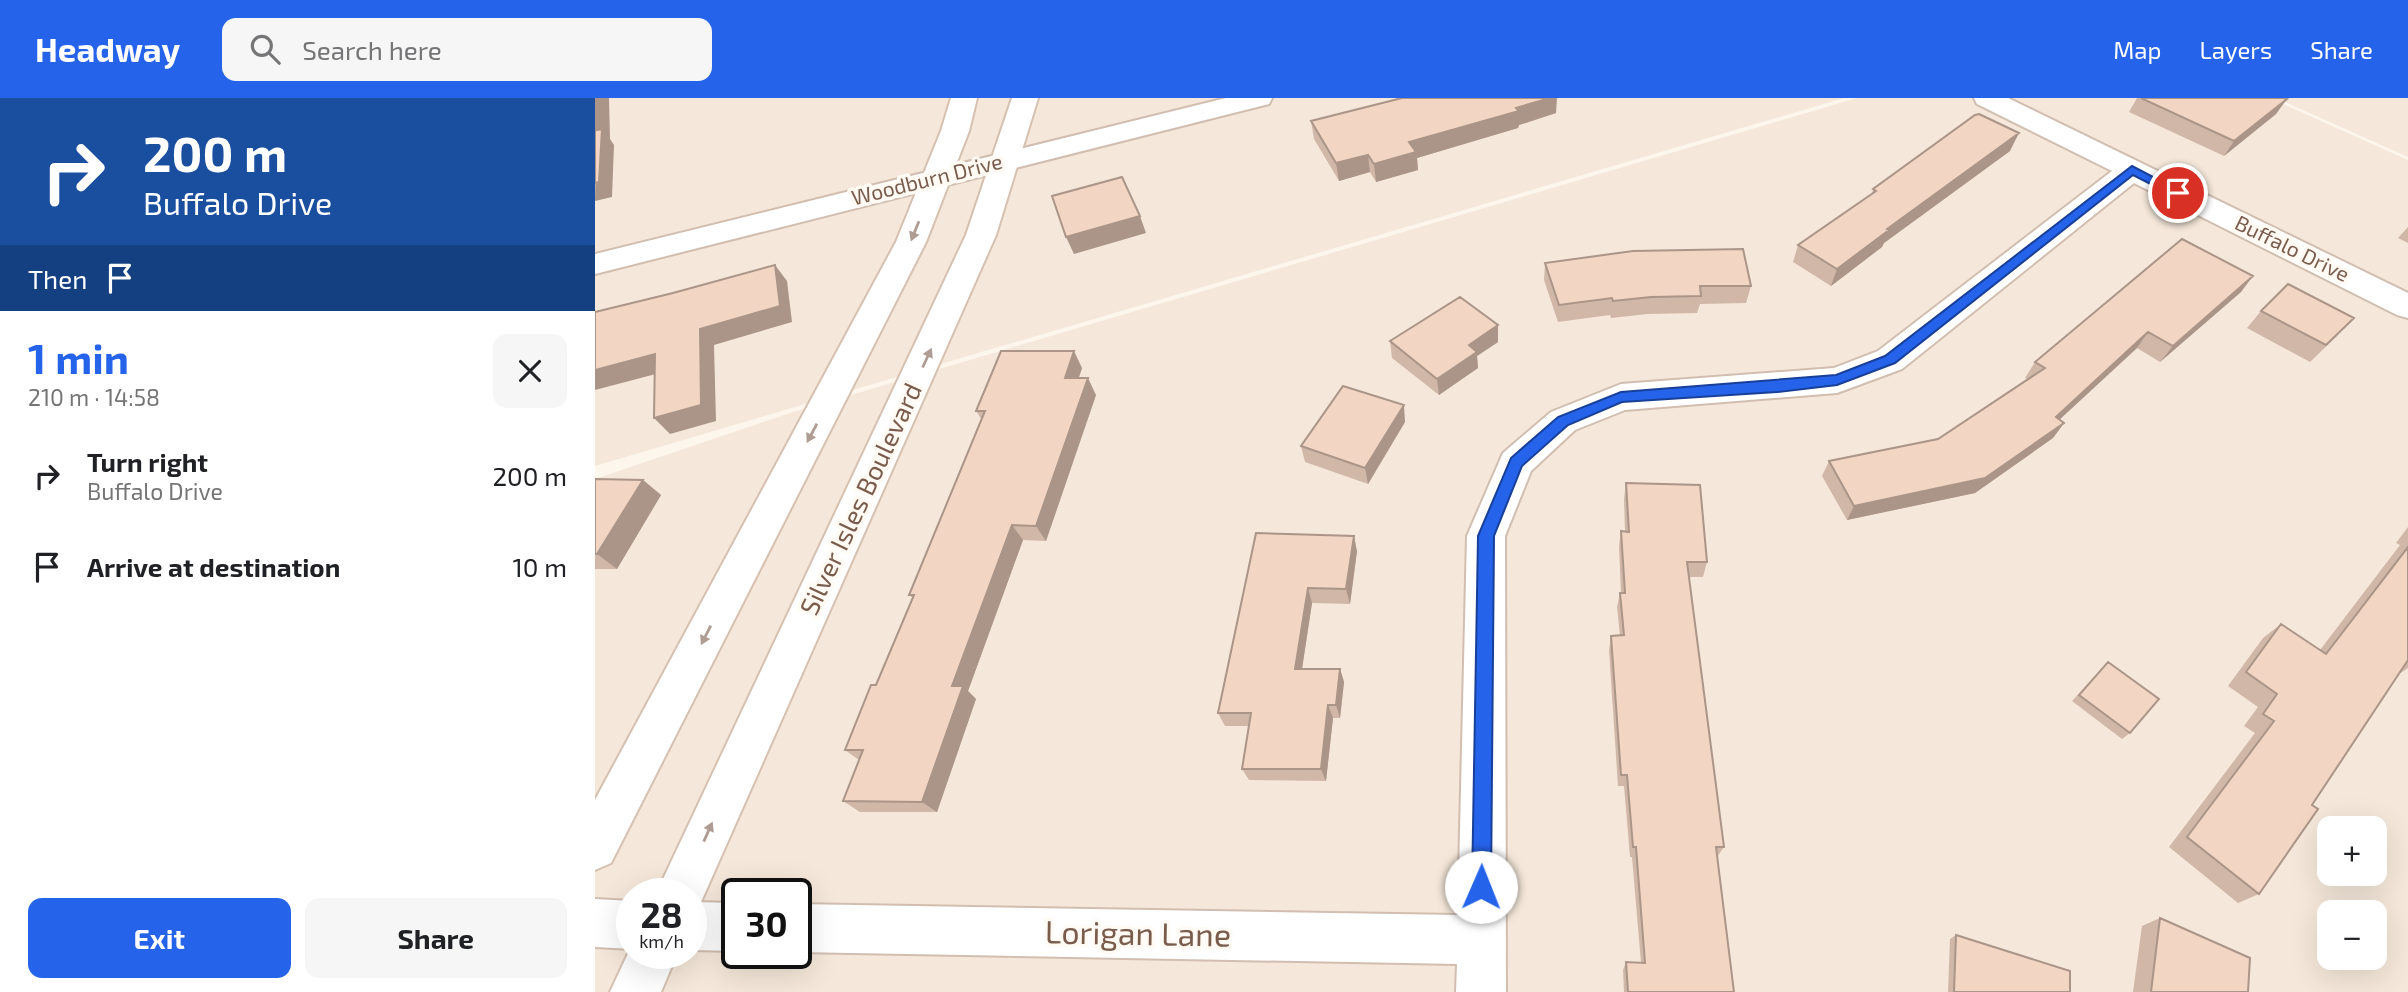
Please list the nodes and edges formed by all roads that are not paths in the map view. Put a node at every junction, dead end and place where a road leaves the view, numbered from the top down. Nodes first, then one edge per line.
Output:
1 (964, 98) edge
2 (1025, 98) edge
3 (1259, 98) edge
4 (1987, 98) edge
5 (1006, 160) junction
6 (2132, 170) junction
7 (937, 177) junction
8 (595, 264) edge
9 (2408, 307) edge
10 (595, 847) edge
11 (687, 878) edge
12 (595, 923) edge
13 (616, 924) edge
14 (812, 928) edge
15 (1481, 940) junction
16 (646, 969) edge
17 (635, 992) edge
18 (1481, 992) edge

1 - 7 street
2 - 5 street, Silver Isles Boulevard
3 - 5 street, Woodburn Drive
4 - 6 street, Buffalo Drive
5 - 7 street, Woodburn Drive
11 -> 5 street, Silver Isles Boulevard
6 - 9 street, Buffalo Drive
6 - 15 street
7 - 8 street, Woodburn Drive
7 -> 10 street
12 - 13 street
14 - 15 street, Lorigan Lane
15 - 18 street
16 - 17 street

